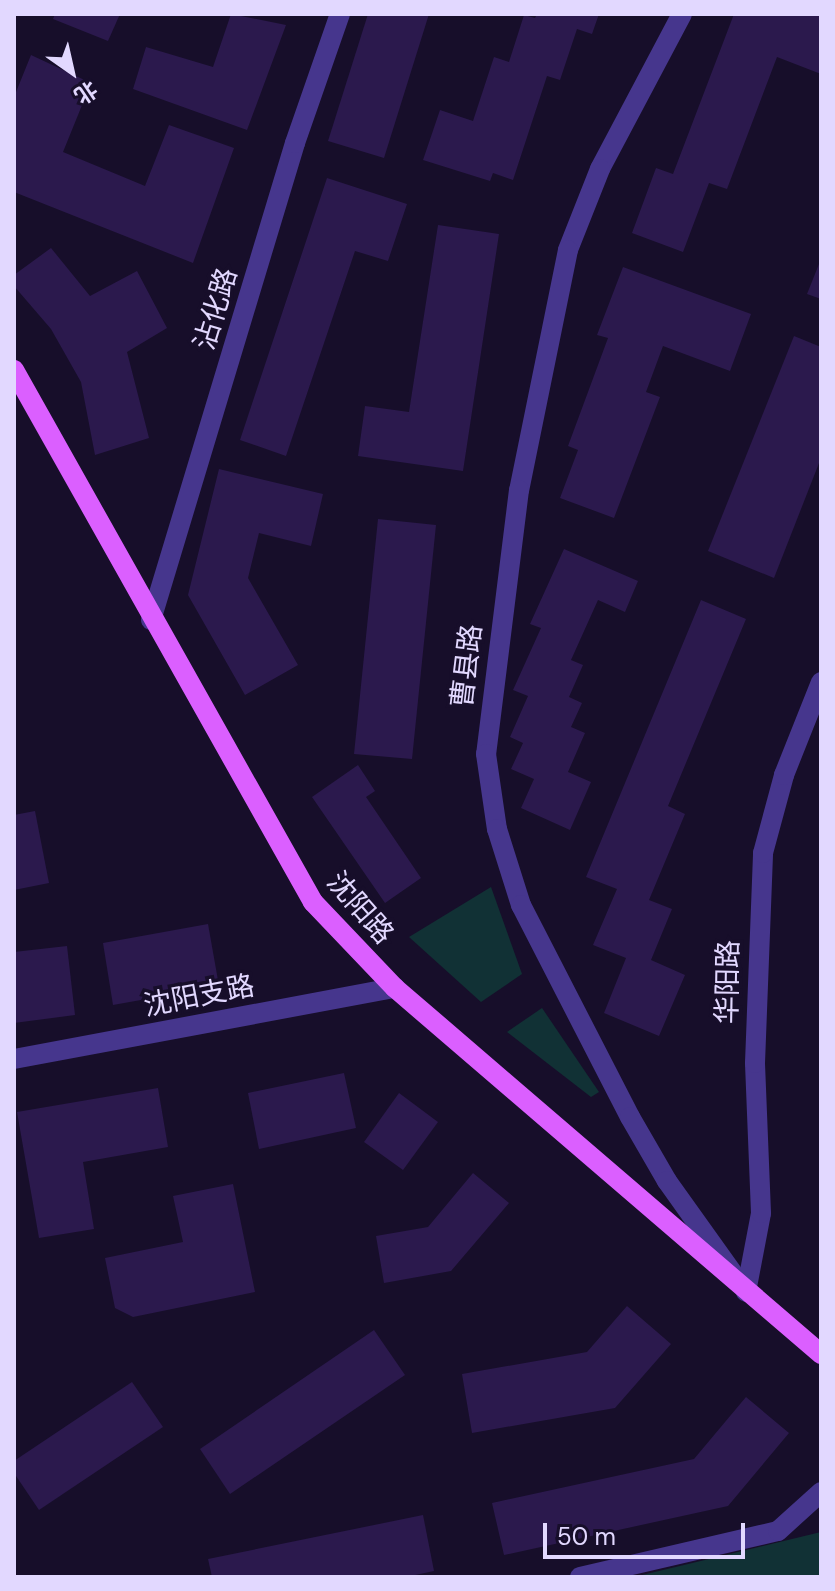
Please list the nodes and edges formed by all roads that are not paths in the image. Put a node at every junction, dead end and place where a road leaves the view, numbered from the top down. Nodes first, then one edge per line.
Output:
1 (340, 14) edge
2 (682, 14) edge
3 (14, 370) edge
4 (151, 620) junction
5 (821, 682) edge
6 (395, 988) junction
7 (14, 1059) edge
8 (746, 1292) junction
9 (821, 1354) edge
10 (821, 1492) edge
11 (580, 1577) edge

1 - 4 street, 沾化路
2 - 8 street, 曹县路
3 - 4 main road, 沈阳路
4 - 6 main road, 沈阳路
5 - 8 street, 华阳路
6 - 7 street, 沈阳支路
6 - 8 main road, 沈阳路
8 - 9 main road, 沈阳路
10 - 11 street

